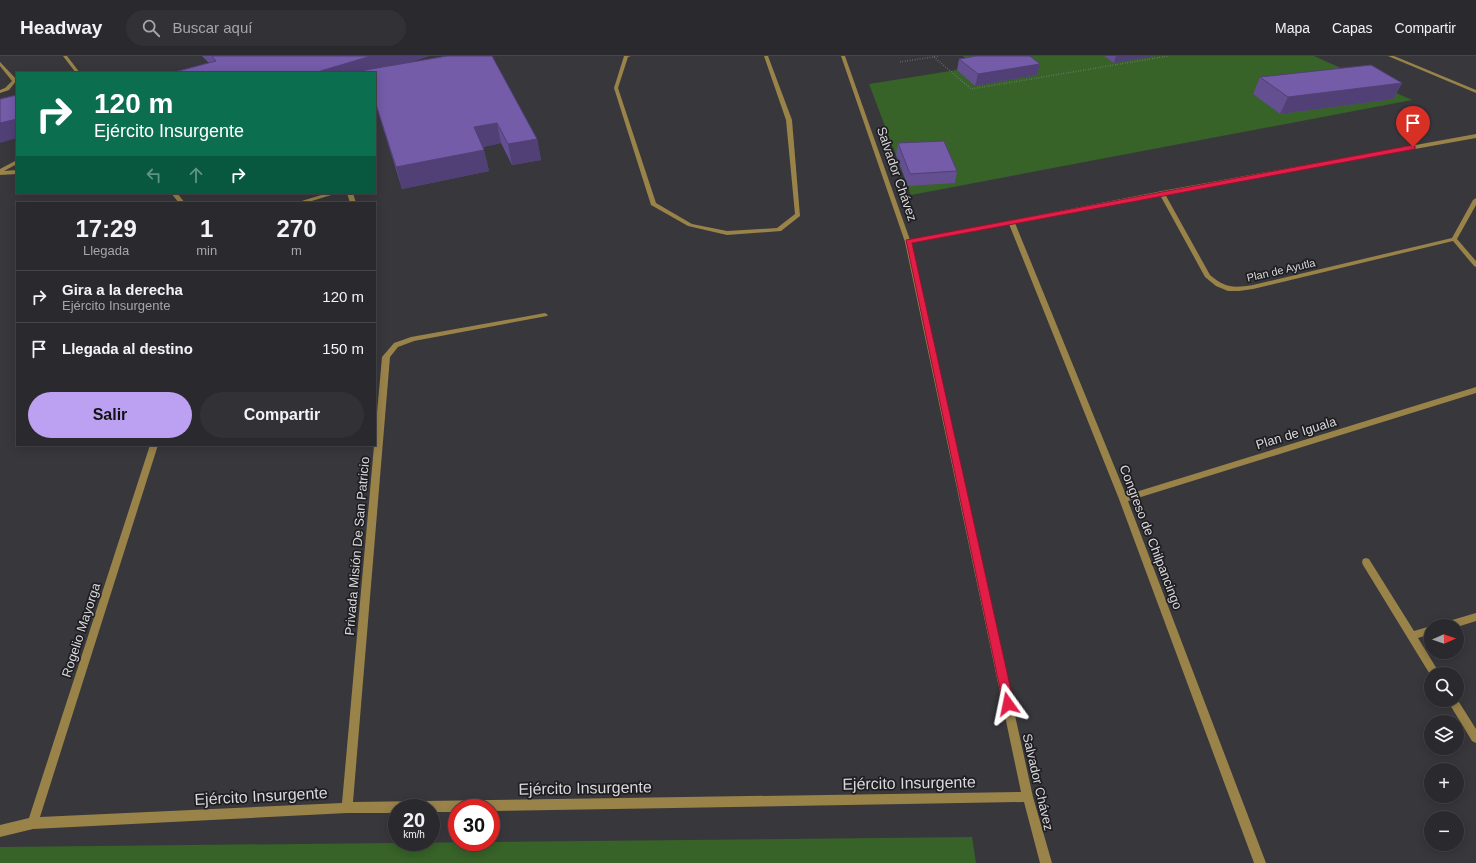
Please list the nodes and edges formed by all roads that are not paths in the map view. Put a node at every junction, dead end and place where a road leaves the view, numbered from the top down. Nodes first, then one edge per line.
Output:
1 (65, 56) edge
2 (629, 56) edge
3 (766, 56) edge
4 (843, 56) edge
5 (1390, 56) edge
6 (0, 63) edge
7 (77, 72) edge
8 (0, 92) edge
9 (1476, 92) edge
10 (1476, 136) edge
11 (16, 163) edge
12 (0, 172) edge
13 (16, 172) edge
14 (1162, 193) junction
15 (175, 194) edge
16 (330, 194) edge
17 (1476, 200) edge
18 (181, 202) edge
19 (302, 202) edge
20 (1012, 223) junction
21 (1454, 239) junction
22 (908, 242) junction
23 (1476, 265) edge
24 (545, 315) dead end
25 (1476, 390) edge
26 (154, 446) edge
27 (1123, 499) junction
28 (1366, 562) dead end
29 (1476, 617) edge
30 (1464, 620) edge
31 (1424, 632) edge
32 (1411, 636) junction
33 (1431, 667) edge
34 (1456, 707) edge
35 (1476, 738) edge
36 (1028, 796) junction
37 (347, 808) junction
38 (33, 823) junction
39 (0, 831) edge
40 (1046, 863) edge
41 (1260, 863) edge

1 - 7 street
2 - 3 street
4 - 22 street, Salvador Chávez
5 - 9 street
6 - 8 street
10 - 14 street
11 - 12 street
12 - 13 street
14 - 20 street
14 - 21 street, Plan de Ayutla
15 - 18 street
16 - 19 street
17 - 21 street
20 - 22 street
20 - 27 street, Congreso de Chilpancingo
21 - 23 street
22 - 36 street, Salvador Chávez
24 - 37 street, Privada Misión De San Patricio
25 - 27 street, Plan de Iguala
26 - 38 street, Rogelio Mayorga
27 - 41 street, Congreso de Chilpancingo
28 - 32 street
29 - 30 street
31 - 32 street
32 - 33 street
34 - 35 street
36 - 37 street, Ejército Insurgente
36 - 40 street, Salvador Chávez
37 - 38 street, Ejército Insurgente
38 - 39 street, Ejército Insurgente

